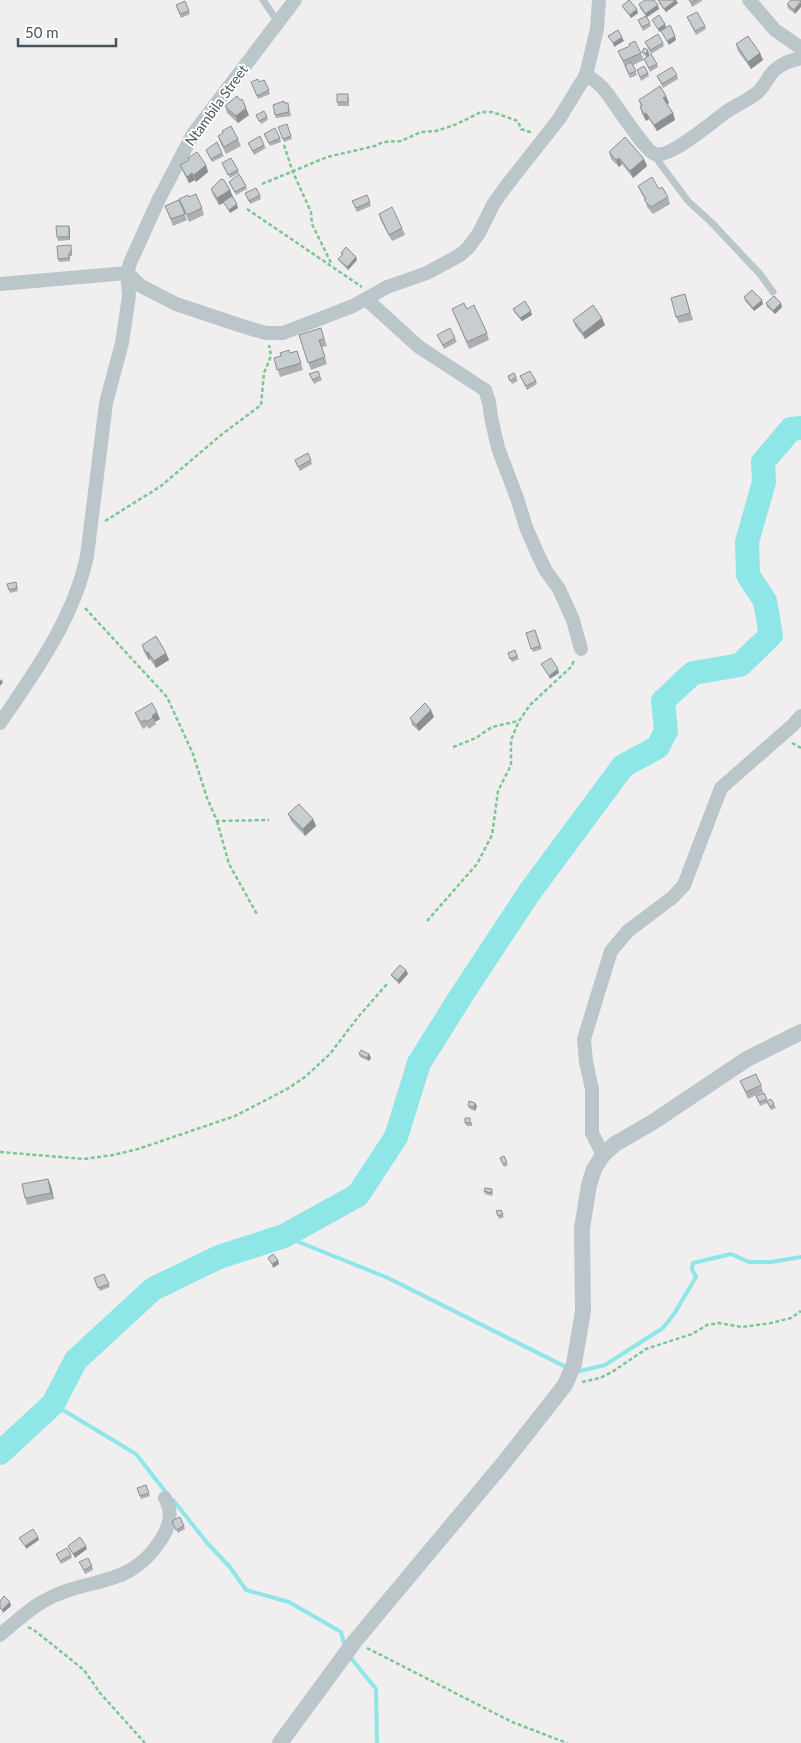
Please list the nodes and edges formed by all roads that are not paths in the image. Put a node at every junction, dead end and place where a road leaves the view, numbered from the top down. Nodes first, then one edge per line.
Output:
1 (263, 0) edge
2 (294, 0) edge
3 (599, 0) edge
4 (749, 0) edge
5 (278, 22) junction
6 (801, 48) edge
7 (801, 58) edge
8 (586, 75) junction
9 (653, 154) junction
10 (127, 273) junction
11 (0, 284) edge
12 (773, 292) dead end
13 (371, 296) junction
14 (581, 649) road end
15 (801, 716) edge
16 (0, 723) edge
17 (801, 1032) edge
18 (603, 1155) junction
19 (165, 1498) dead end
20 (0, 1635) edge
21 (280, 1743) edge

1 - 5 lane
2 - 5 street, Ntambila Street
3 - 8 street
4 - 6 street
5 - 10 street, Ntambila Street
7 - 9 street
8 - 9 street
8 - 13 street
9 - 12 lane
10 - 11 street
10 - 13 street
10 - 16 street
13 - 14 street
15 - 18 street
17 - 18 street
18 - 21 street
19 - 20 street

